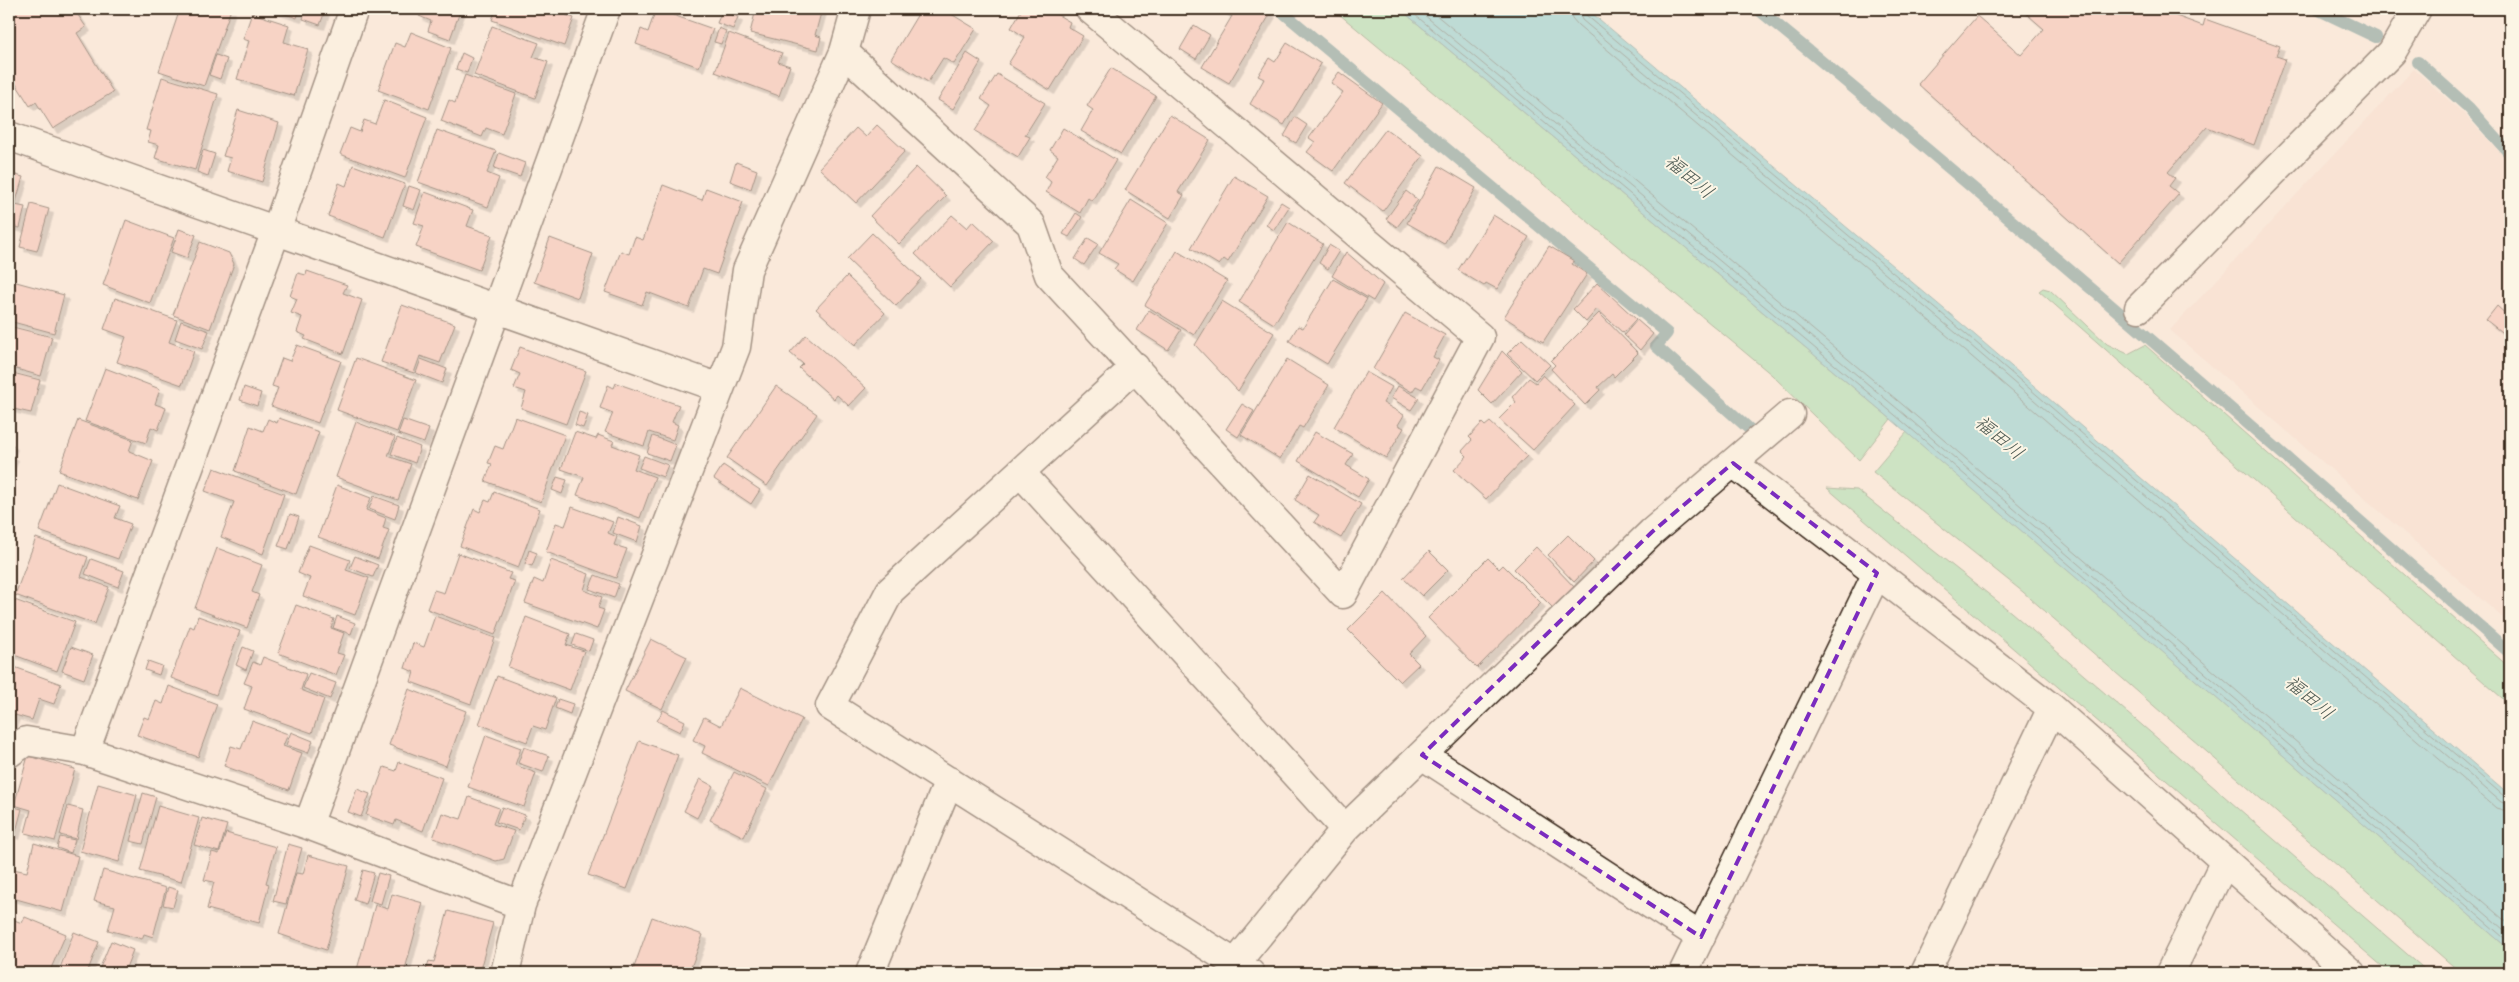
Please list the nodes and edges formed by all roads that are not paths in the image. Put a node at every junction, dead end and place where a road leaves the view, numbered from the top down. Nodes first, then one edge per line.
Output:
1 (354, 9) edge
2 (606, 9) edge
3 (856, 9) edge
4 (1090, 9) edge
5 (2417, 9) edge
6 (844, 52) junction
7 (9, 136) edge
8 (276, 231) junction
9 (2139, 308) dead end
10 (497, 309) junction
11 (1135, 367) junction
12 (720, 388) junction
13 (1790, 414) dead end
14 (1733, 463) junction
15 (1020, 472) junction
16 (1877, 573) junction
17 (2052, 708) junction
18 (85, 751) junction
19 (9, 753) edge
20 (1422, 755) junction
21 (949, 781) junction
22 (308, 826) junction
23 (1345, 829) junction
24 (2224, 861) junction
25 (521, 905) junction
26 (1701, 936) junction
27 (1242, 968) edge
28 (505, 973) edge
29 (870, 973) edge
30 (1683, 973) edge
31 (1925, 973) edge
32 (2170, 973) edge
33 (2351, 973) edge

1 - 8 street
2 - 10 street
3 - 6 street
4 - 11 street
5 - 9 street
6 - 11 street
6 - 12 street
7 - 8 street
8 - 10 street
8 - 18 street
10 - 12 street
10 - 22 street
11 - 15 street
12 - 25 street
13 - 14 street
14 - 16 street
14 - 20 street
15 - 21 street
15 - 23 street
16 - 17 street
16 - 26 street
17 - 24 street
17 - 31 street
18 - 19 street
18 - 22 street
20 - 23 street
20 - 26 street
21 - 27 street
21 - 29 street
22 - 25 street
23 - 27 street
24 - 32 street
24 - 33 street
25 - 28 street
26 - 30 street

